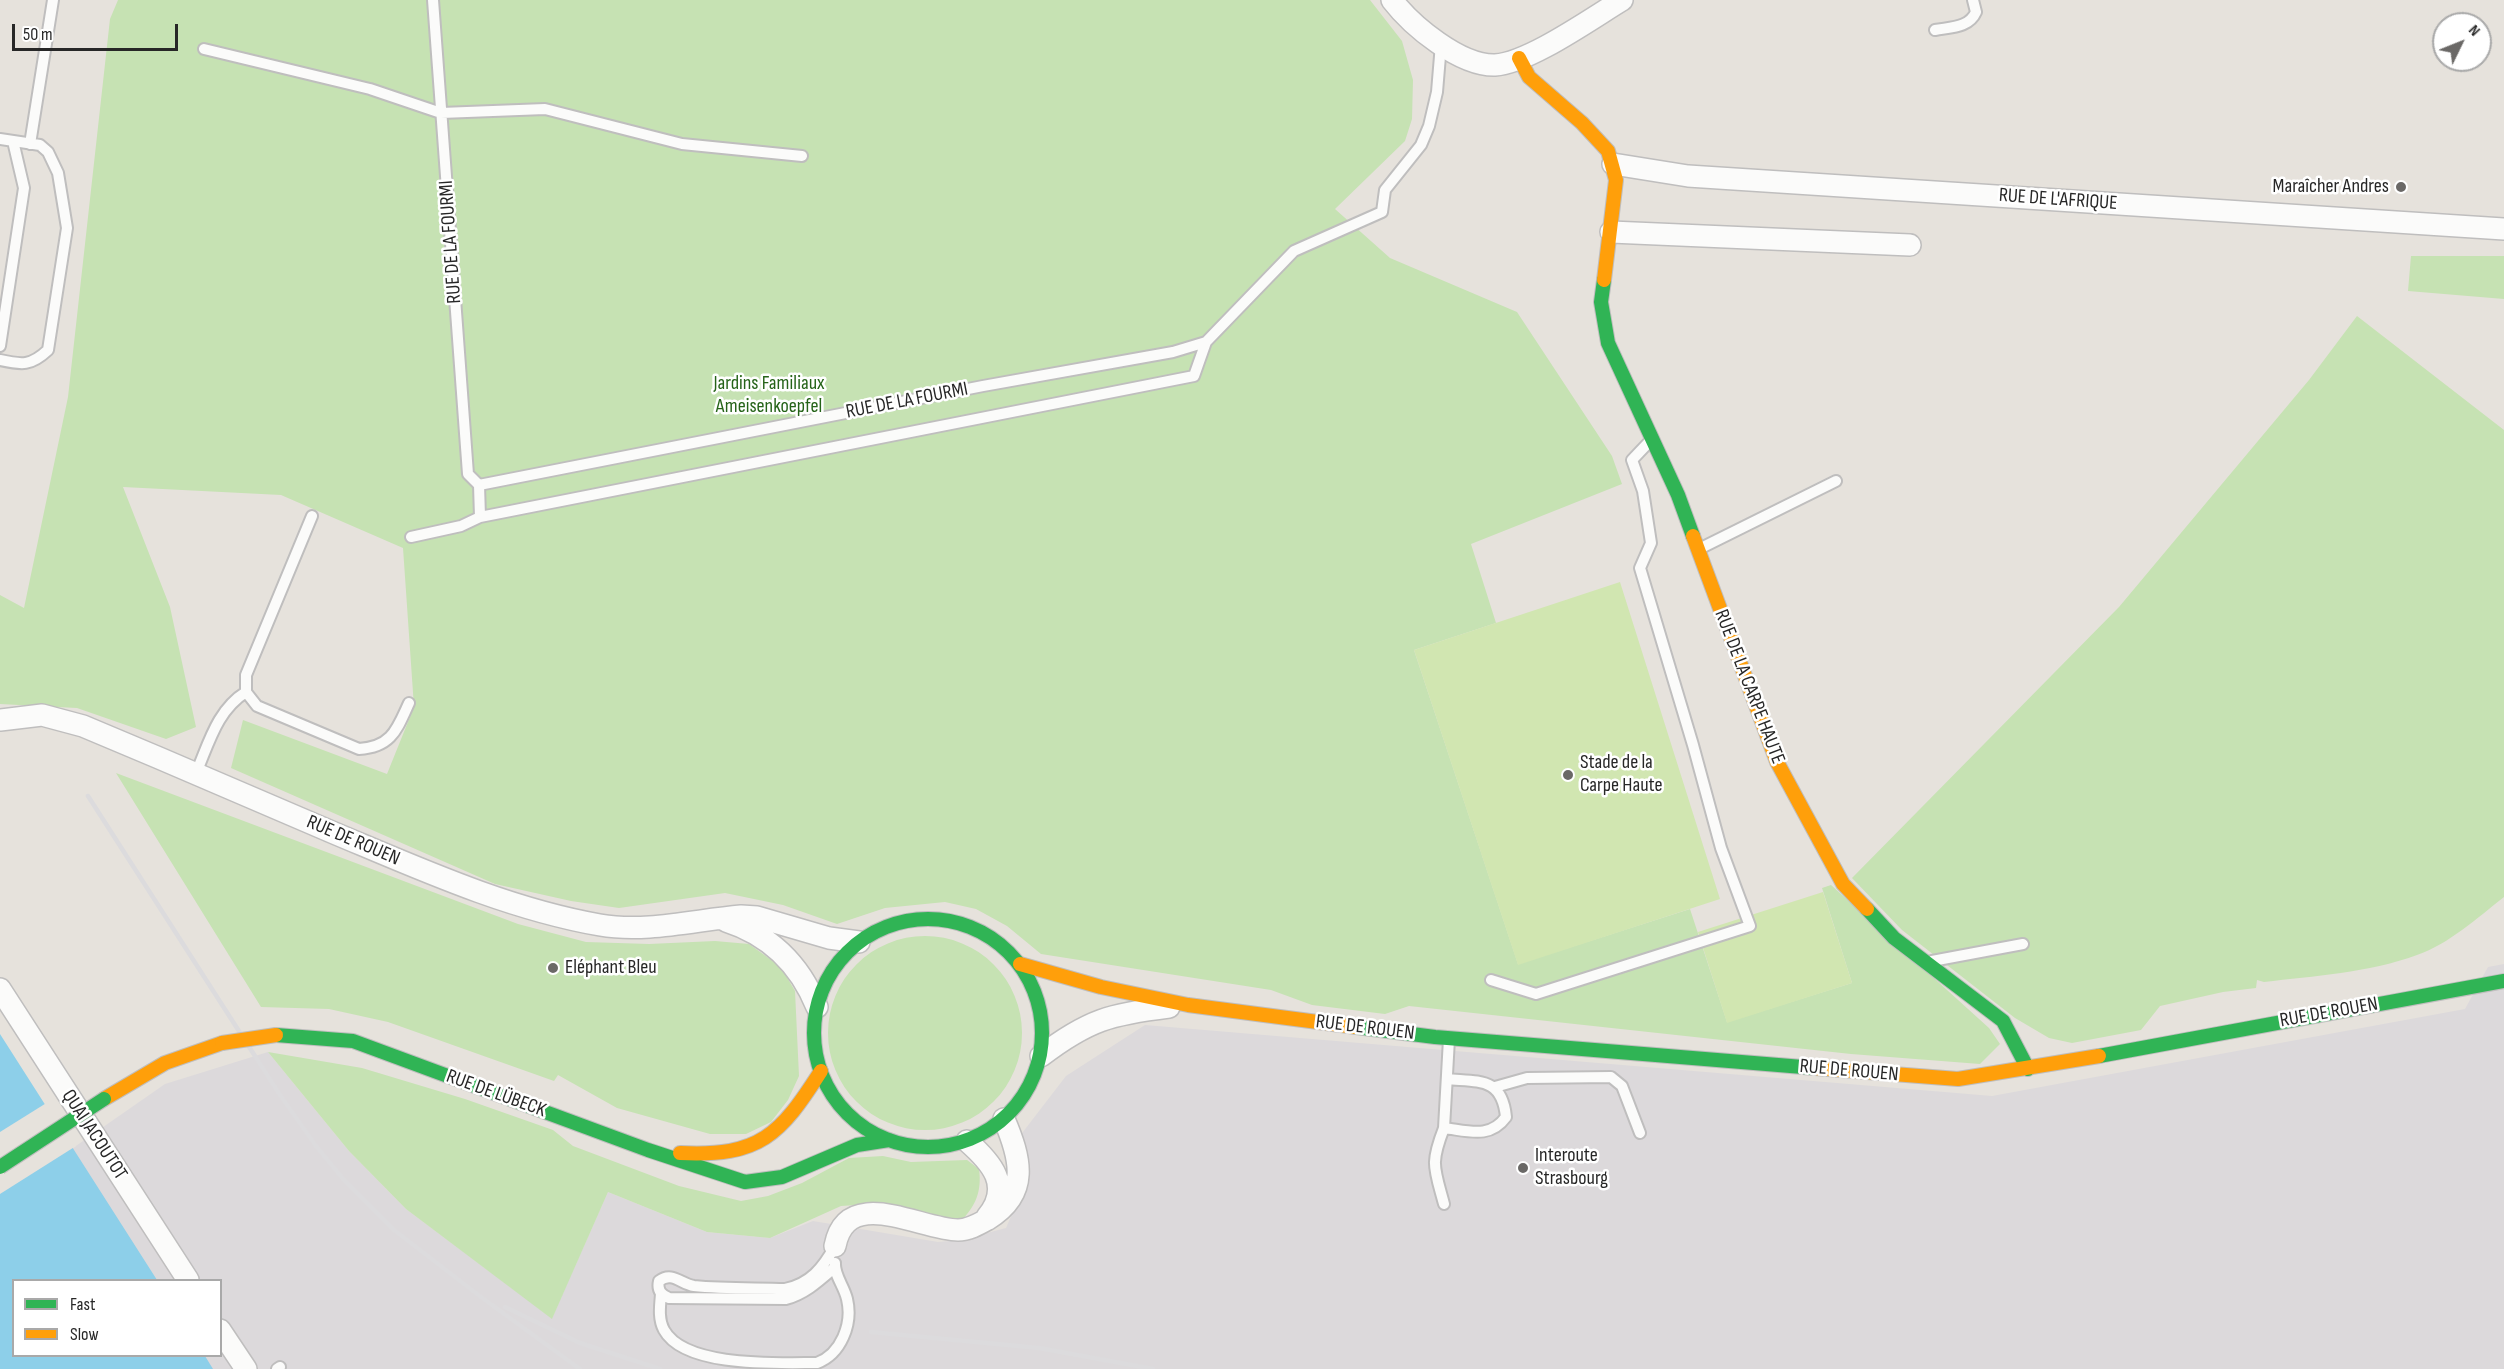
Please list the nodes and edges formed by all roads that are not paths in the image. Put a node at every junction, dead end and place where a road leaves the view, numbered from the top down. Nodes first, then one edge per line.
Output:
1 (53, 0) edge
2 (433, 0) edge
3 (1392, 0) edge
4 (1622, 0) edge
5 (1973, 0) edge
6 (1935, 30) dead end
7 (1441, 44) junction
8 (204, 49) dead end
9 (1519, 58) junction
10 (441, 113) junction
11 (0, 139) edge
12 (13, 141) junction
13 (30, 144) junction
14 (802, 156) dead end
15 (1613, 164) junction
16 (2504, 229) edge
17 (1611, 232) junction
18 (1910, 244) dead end
19 (1206, 342) junction
20 (0, 346) edge
21 (0, 360) edge
22 (1652, 439) junction
23 (1836, 481) dead end
24 (480, 485) junction
25 (312, 516) dead end
26 (480, 517) junction
27 (411, 537) dead end
28 (1698, 549) junction
29 (246, 692) junction
30 (409, 703) dead end
31 (0, 720) edge
32 (196, 773) junction
33 (717, 918) junction
34 (859, 942) junction
35 (2023, 944) dead end
36 (1925, 962) junction
37 (1020, 964) junction
38 (1491, 980) dead end
39 (2504, 981) edge
40 (0, 988) edge
41 (1188, 1005) junction
42 (817, 1007) junction
43 (1449, 1038) junction
44 (1041, 1056) junction
45 (2028, 1069) junction
46 (821, 1071) junction
47 (1447, 1079) junction
48 (1495, 1087) junction
49 (1004, 1119) junction
50 (1444, 1128) junction
51 (1640, 1133) dead end
52 (889, 1140) junction
53 (967, 1141) junction
54 (648, 1150) junction
55 (0, 1167) edge
56 (1444, 1204) dead end
57 (985, 1220) junction
58 (835, 1246) junction
59 (834, 1268) junction
60 (187, 1279) edge
61 (661, 1294) junction
62 (222, 1333) edge
63 (246, 1369) edge

1 - 13 lane
2 - 10 lane, RUE DE LA FOURMI
3 - 7 street
4 - 9 street
5 - 6 lane
7 - 9 street
7 - 19 lane, RUE DE LA FOURMI
8 - 10 lane
9 - 15 street, RUE DE LA CARPE HAUTE
10 - 14 lane
10 - 24 lane, RUE DE LA FOURMI
11 - 12 lane
12 - 13 lane
12 - 20 lane
13 - 21 lane
15 - 16 street, RUE DE L'AFRIQUE
15 - 17 street, RUE DE LA CARPE HAUTE
17 - 18 street
17 - 22 street, RUE DE LA CARPE HAUTE
19 - 24 lane, RUE DE LA FOURMI
19 - 26 lane
22 - 28 street, RUE DE LA CARPE HAUTE
22 - 38 lane
23 - 28 lane
24 - 26 lane
25 - 29 lane
26 - 27 lane
28 - 36 street, RUE DE LA CARPE HAUTE
29 - 30 lane
29 - 32 lane
31 - 32 street, RUE DE ROUEN
32 - 33 street, RUE DE ROUEN
33 - 34 street, RUE DE ROUEN
33 - 42 street, RUE DE ROUEN
34 - 37 street
34 - 42 street
35 - 36 lane
36 - 45 street, RUE DE LA CARPE HAUTE
37 - 41 street, RUE DE ROUEN
37 - 44 street
39 - 45 street, RUE DE ROUEN
40 - 60 street, QUAI JACOUTOT
41 - 43 street, RUE DE ROUEN
41 - 44 street, RUE DE ROUEN
42 - 46 street
43 - 45 street, RUE DE ROUEN
43 - 47 lane
44 - 49 street
46 - 52 street
46 - 54 street
47 - 48 lane
47 - 50 lane
48 - 50 lane
48 - 51 lane
49 - 53 street
49 - 57 street
50 - 56 lane
52 - 53 street
52 - 54 street, RUE DE LÜBECK
53 - 57 street
54 - 55 street, RUE DE LÜBECK, bridge
57 - 58 street
58 - 59 lane
58 - 61 lane
59 - 61 lane
59 - 61 lane
62 - 63 street

